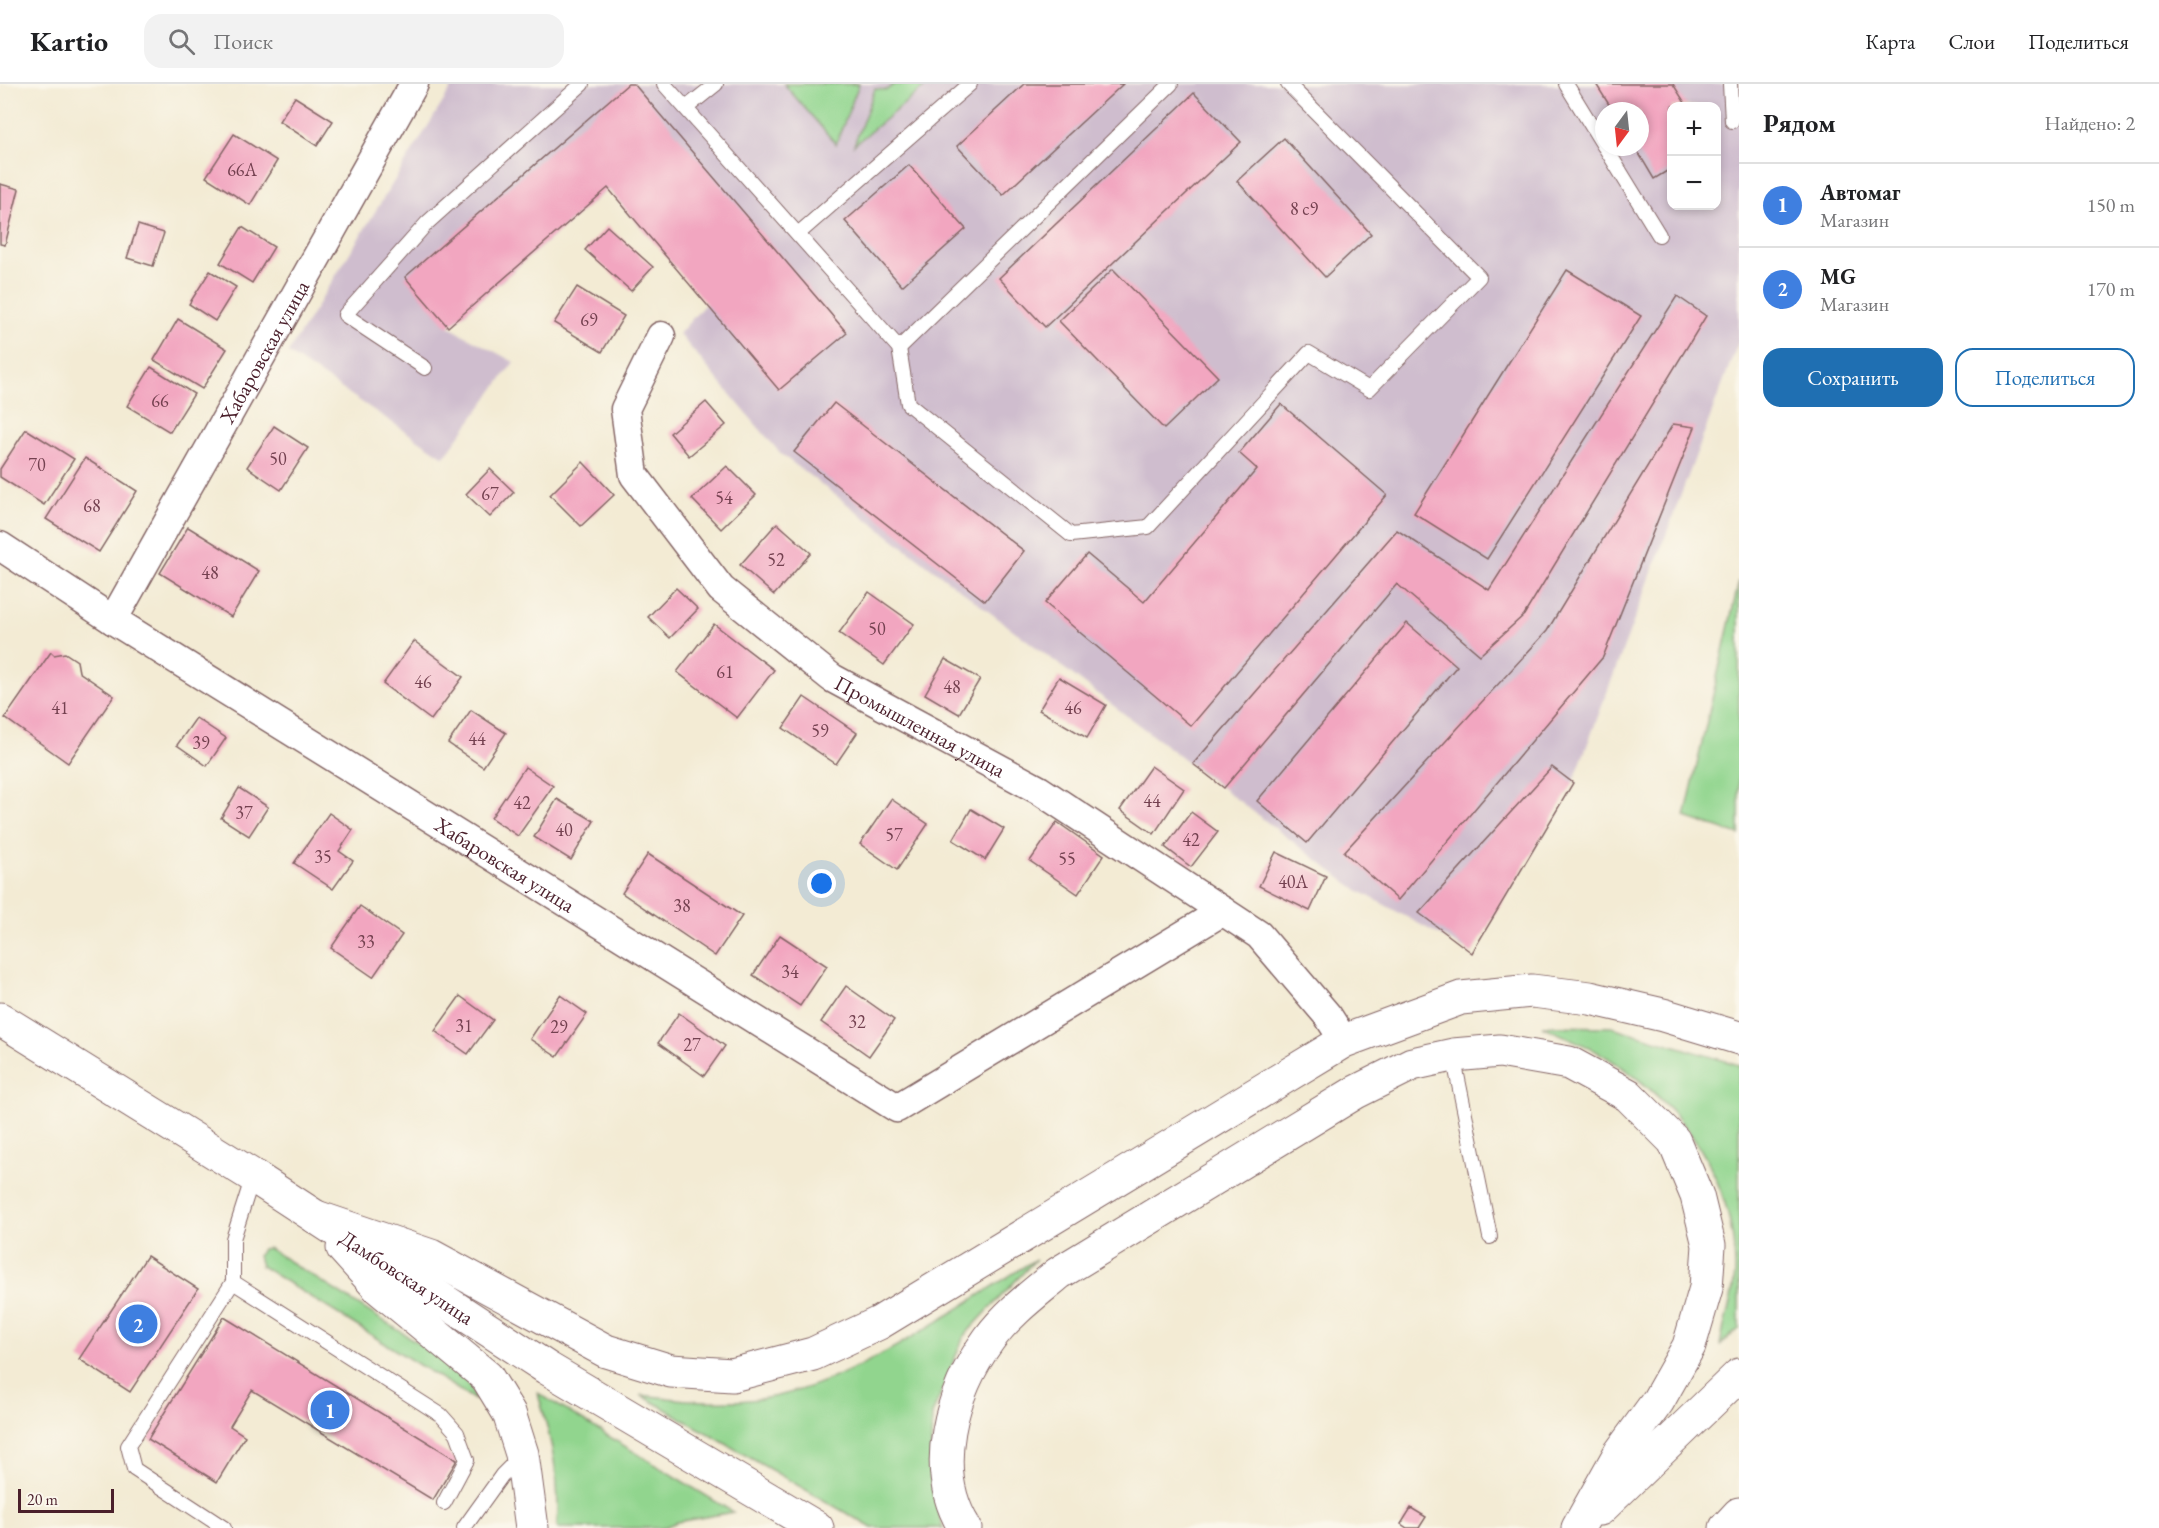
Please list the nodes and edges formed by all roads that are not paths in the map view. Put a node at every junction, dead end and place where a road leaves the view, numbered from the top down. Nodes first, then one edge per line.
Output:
1 (414, 84) edge
2 (582, 84) edge
3 (664, 84) edge
4 (716, 84) edge
5 (970, 84) edge
6 (1171, 84) edge
7 (1288, 84) edge
8 (1566, 84) edge
9 (1730, 84) edge
10 (686, 108) junction
11 (1732, 121) dead end
12 (1595, 132) edge
13 (1610, 156) edge
14 (798, 234) junction
15 (1659, 236) dead end
16 (661, 336) dead end
17 (899, 348) junction
18 (425, 368) dead end
19 (0, 546) edge
20 (113, 620) junction
21 (1223, 911) junction
22 (0, 1019) edge
23 (1739, 1038) edge
24 (1344, 1041) junction
25 (1453, 1055) junction
26 (253, 1176) junction
27 (316, 1217) junction
28 (1490, 1237) dead end
29 (232, 1282) junction
30 (1739, 1375) edge
31 (522, 1454) junction
32 (444, 1503) dead end
33 (1739, 1514) edge
34 (224, 1528) edge
35 (464, 1528) edge
36 (532, 1528) edge
37 (817, 1528) edge
38 (965, 1528) edge
39 (1580, 1528) edge
40 (1726, 1528) edge

1 - 20 street, Хабаровская улица
2 - 18 lane
3 - 10 lane
4 - 10 lane
5 - 14 lane
6 - 17 lane
7 - 17 lane
8 - 12 lane
9 - 11 lane
10 - 14 lane
13 - 15 lane
14 - 17 lane
16 - 21 street, Промышленная улица
19 - 20 street, Хабаровская улица
20 - 21 street, Хабаровская улица
21 - 24 street, Промышленная улица
22 - 26 main road, Дамбовская улица
23 - 24 main road
24 - 27 main road
25 - 28 lane
25 - 38 main road
25 - 39 main road
26 - 27 main road, Дамбовская улица
26 - 29 lane
27 - 31 main road
27 - 37 main road, Дамбовская улица
29 - 32 lane
29 - 34 lane
30 - 39 main road
31 - 35 lane
31 - 36 main road
33 - 40 main road

